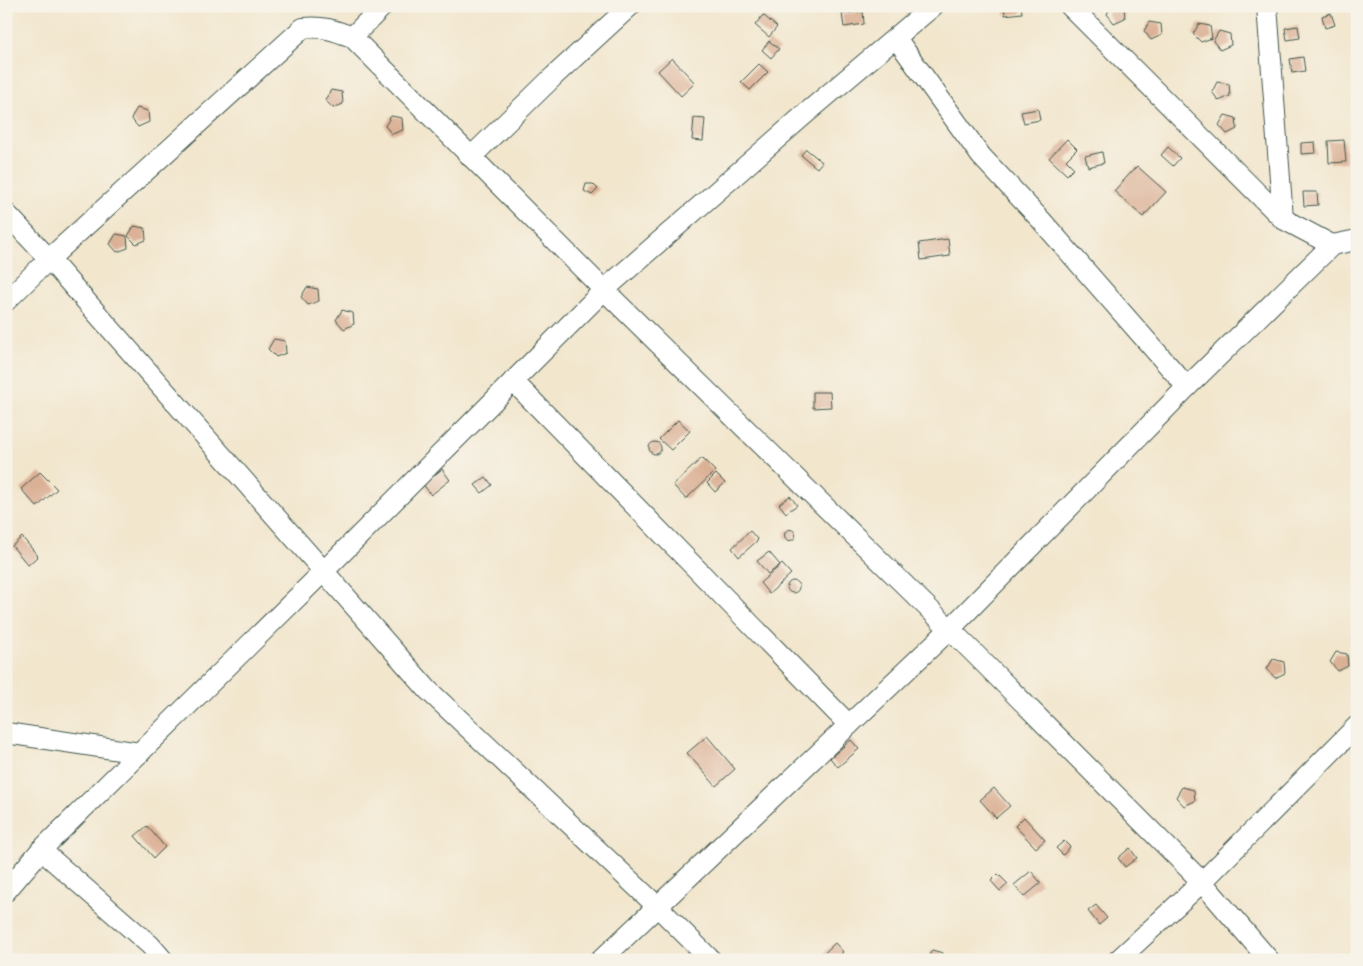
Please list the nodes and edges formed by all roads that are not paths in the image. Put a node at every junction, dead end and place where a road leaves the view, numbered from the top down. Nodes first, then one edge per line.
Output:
1 (384, 6) edge
2 (934, 6) edge
3 (1070, 6) edge
4 (1267, 6) edge
5 (616, 10) edge
6 (352, 37) junction
7 (896, 38) junction
8 (471, 157) junction
9 (6, 214) edge
10 (1283, 219) junction
11 (1357, 240) edge
12 (1332, 245) junction
13 (49, 259) junction
14 (604, 290) junction
15 (6, 301) edge
16 (513, 381) junction
17 (1187, 387) junction
18 (324, 571) junction
19 (950, 629) junction
20 (849, 725) junction
21 (1357, 726) edge
22 (6, 733) edge
23 (140, 753) junction
24 (41, 850) junction
25 (1202, 882) junction
26 (6, 891) edge
27 (658, 907) junction
28 (163, 960) edge
29 (601, 960) edge
30 (712, 960) edge
31 (1118, 960) edge
32 (1269, 960) edge

1 - 6 street
2 - 7 street
3 - 10 street
4 - 10 street
5 - 8 street
6 - 8 street
6 - 13 street
7 - 14 street
7 - 17 street
8 - 14 street
9 - 13 street
10 - 12 street
11 - 12 street
12 - 17 street
13 - 15 street
13 - 18 street
14 - 16 street
14 - 19 street
16 - 18 street
16 - 20 street
17 - 19 street
18 - 23 street
18 - 27 street
19 - 20 street
19 - 25 street
20 - 27 street
21 - 25 street
22 - 23 street
23 - 24 street
24 - 26 street
24 - 28 street
25 - 31 street
25 - 32 street
27 - 29 street
27 - 30 street

